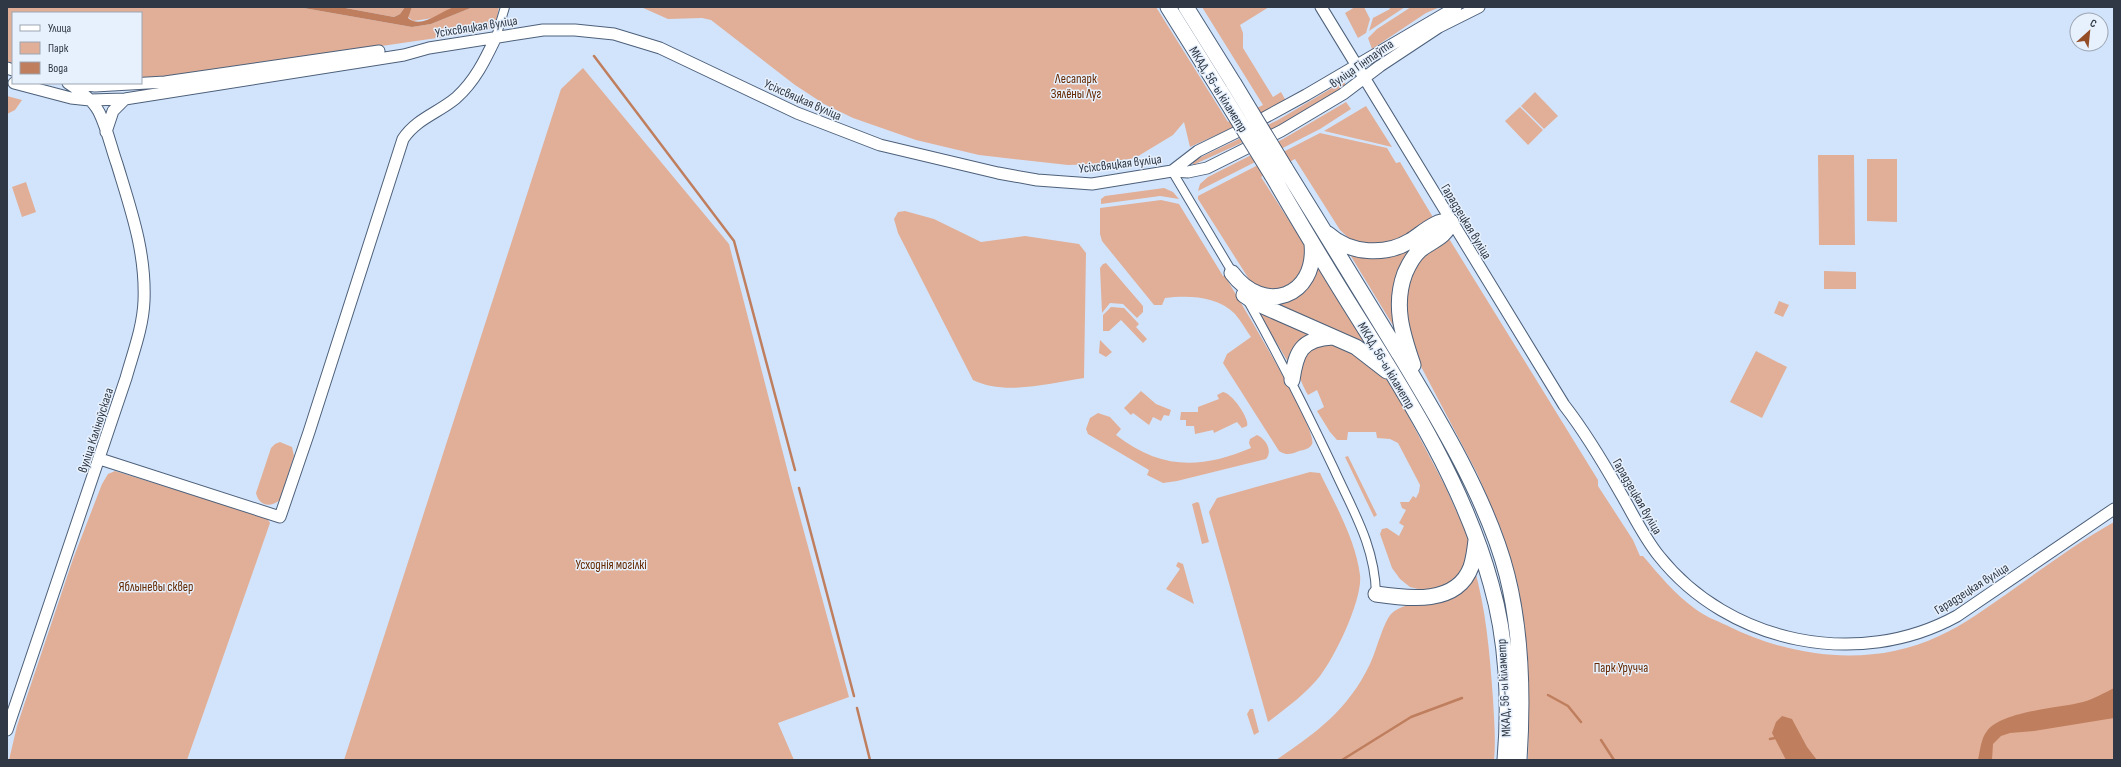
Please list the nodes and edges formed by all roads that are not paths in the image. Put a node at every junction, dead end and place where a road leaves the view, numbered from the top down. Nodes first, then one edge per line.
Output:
1 (505, 7) edge
2 (1168, 7) edge
3 (1186, 7) edge
4 (1321, 7) edge
5 (1456, 7) edge
6 (1479, 7) edge
7 (496, 37) junction
8 (429, 48) junction
9 (1356, 66) junction
10 (1364, 79) junction
11 (17, 84) edge
12 (69, 84) edge
13 (77, 84) edge
14 (138, 84) edge
15 (142, 84) edge
16 (121, 86) junction
17 (125, 99) junction
18 (90, 100) junction
19 (108, 100) junction
20 (102, 119) junction
21 (1251, 125) joint
22 (106, 132) junction
23 (1260, 142) joint
24 (1172, 171) junction
25 (1278, 171) junction
26 (1451, 222) junction
27 (1323, 229) junction
28 (1312, 243) junction
29 (1232, 273) junction
30 (1244, 295) junction
31 (1332, 337) junction
32 (1397, 379) junction
33 (1292, 380) junction
34 (1427, 400) junction
35 (100, 459) junction
36 (2114, 509) edge
37 (1476, 539) junction
38 (1376, 594) joint
39 (7, 730) edge
40 (1505, 760) edge
41 (1519, 760) edge

1 - 7 street
2 - 25 highway, МКАД, 56-ы кіламетр, bridge
3 - 25 highway, МКАД, 56-ы кіламетр, bridge
4 - 9 main road, Гарадзецкая вуліца
5 - 9 main road, вуліца Гінтаўта
6 - 10 main road, вуліца Гінтаўта
7 - 8 main road, Усіхсвяцкая вуліца
7 - 24 main road, Усіхсвяцкая вуліца
7 - 35 main road
8 - 15 main road, Усіхсвяцкая вуліца
8 - 17 main road, Усіхсвяцкая вуліца
9 - 10 main road, Гарадзецкая вуліца
9 - 21 main road, вуліца Гінтаўта
10 - 23 main road, вуліца Гінтаўта
10 - 26 main road, Гарадзецкая вуліца
11 - 18 main road
12 - 18 main road, вуліца Каліноўскага
13 - 16 main road, Усіхсвяцкая вуліца
14 - 16 main road, Усіхсвяцкая вуліца
16 - 19 main road
17 - 19 main road, Усіхсвяцкая вуліца
17 - 22 main road
18 - 19 main road, Усіхсвяцкая вуліца
18 - 20 main road, вуліца Каліноўскага
19 - 20 main road
20 - 22 main road, вуліца Каліноўскага
21 - 24 main road, Усіхсвяцкая вуліца
22 - 35 main road, вуліца Каліноўскага
23 - 24 main road, Усіхсвяцкая вуліца
24 - 29 street
25 - 27 highway, МКАД, 56-ы кіламетр
25 - 28 highway, МКАД, 56-ы кіламетр
26 - 27 highway
26 - 34 highway
26 - 36 main road, Гарадзецкая вуліца
27 - 34 highway, МКАД, 56-ы кіламетр
28 - 29 highway
28 - 32 highway, МКАД, 56-ы кіламетр
29 - 30 street
30 - 31 highway
30 - 33 street
31 - 32 highway
31 - 33 highway
32 - 37 highway, МКАД, 56-ы кіламетр
33 - 38 street
34 - 41 highway, МКАД, 56-ы кіламетр
35 - 39 main road, вуліца Каліноўскага
37 - 38 highway
37 - 40 highway, МКАД, 56-ы кіламетр

